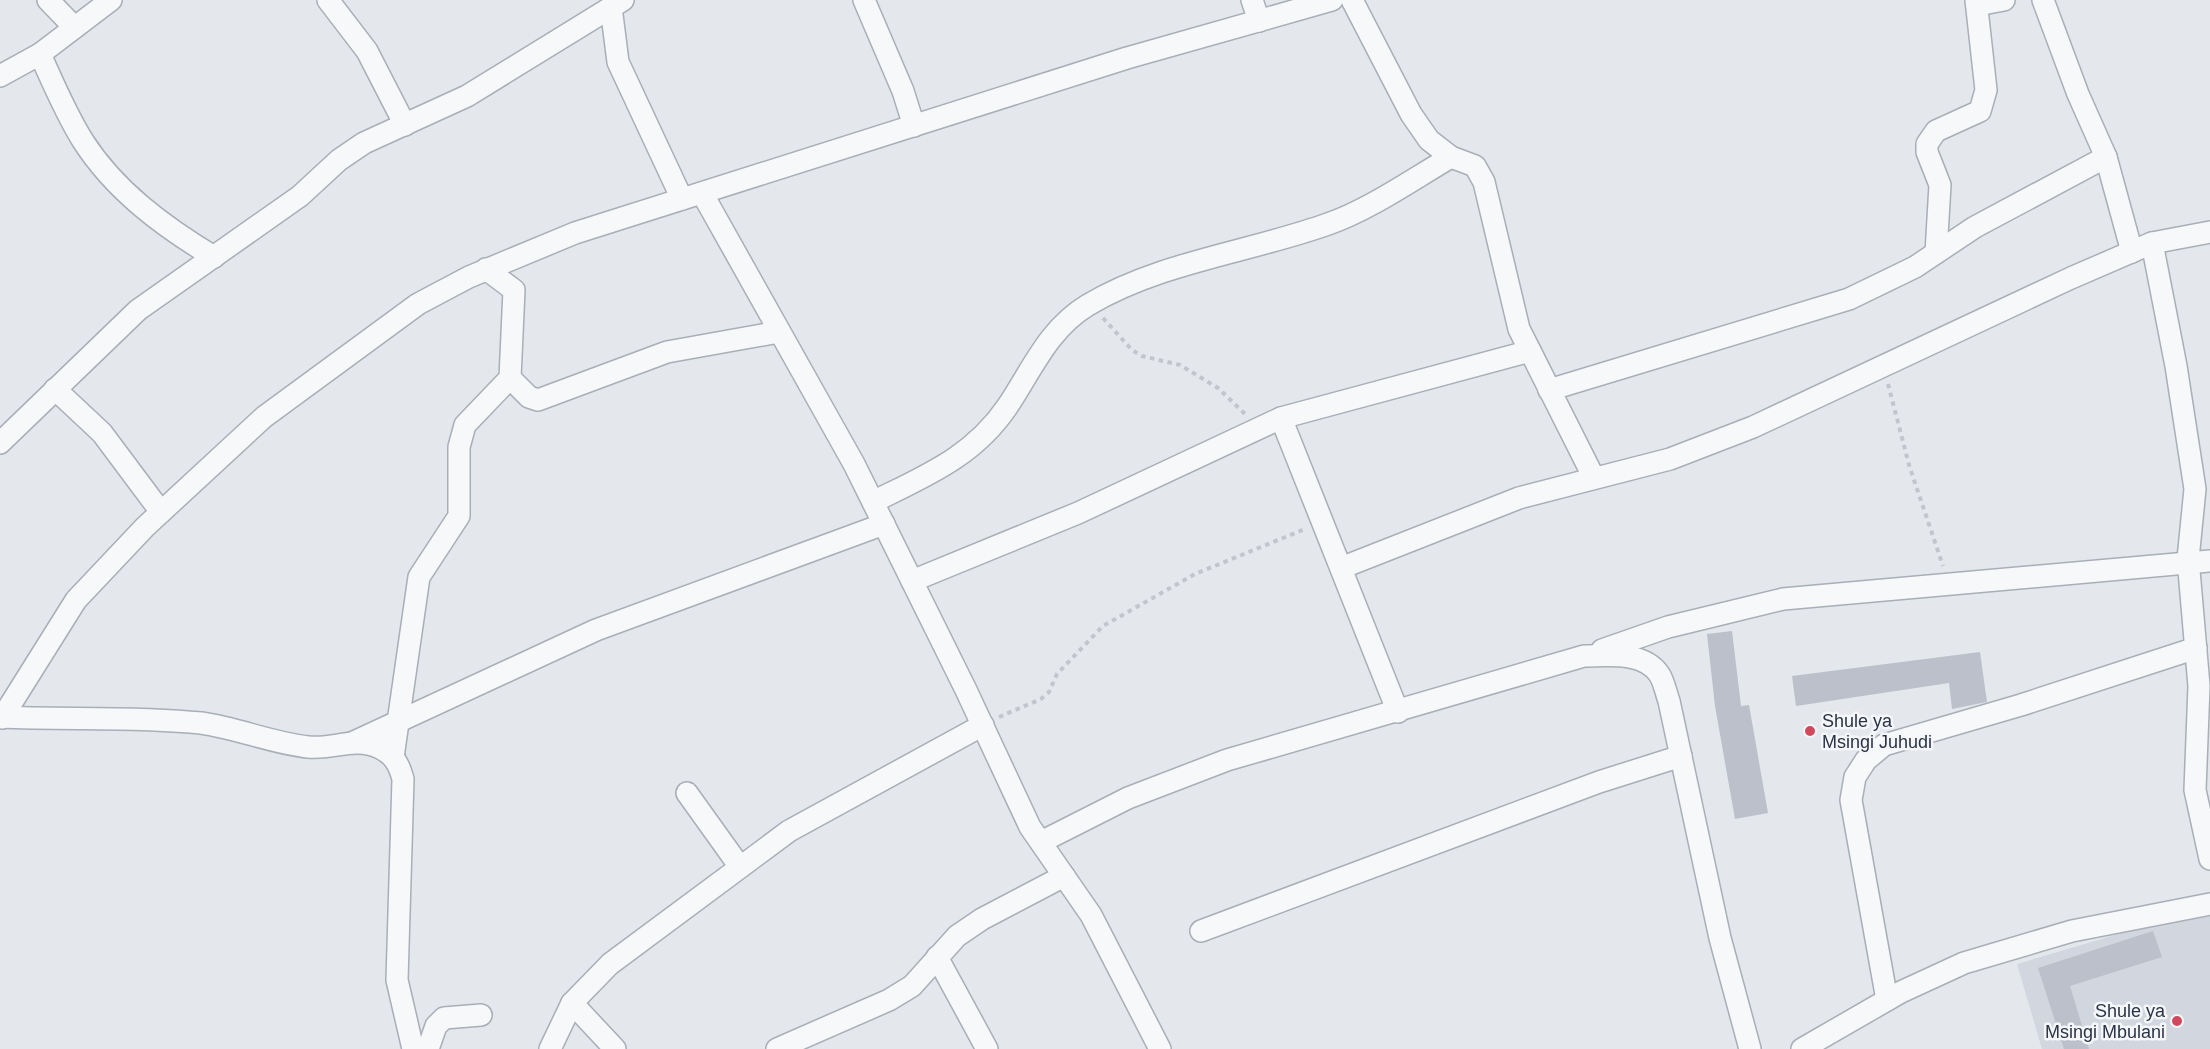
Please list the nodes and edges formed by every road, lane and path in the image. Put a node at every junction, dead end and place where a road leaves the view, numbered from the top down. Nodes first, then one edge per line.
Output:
1 (48, 0) edge
2 (111, 0) edge
3 (328, 0) edge
4 (864, 0) edge
5 (1252, 0) edge
6 (1332, 0) edge
7 (1352, 0) edge
8 (2004, 0) edge
9 (2043, 0) edge
10 (617, 3) edge
11 (1976, 3) edge
12 (1258, 21) junction
13 (74, 27) junction
14 (40, 54) junction
15 (0, 76) edge
16 (405, 124) junction
17 (914, 126) junction
18 (1451, 157) junction
19 (2106, 157) junction
20 (692, 196) junction
21 (2210, 232) edge
22 (2152, 243) junction
23 (2132, 252) junction
24 (1936, 253) junction
25 (214, 257) junction
26 (486, 270) junction
27 (1094, 302) junction
28 (779, 332) junction
29 (1530, 351) junction
30 (1884, 366) junction
31 (510, 378) junction
32 (55, 389) junction
33 (1549, 390) junction
34 (1281, 418) junction
35 (1258, 429) junction
36 (0, 443) edge
37 (1594, 478) junction
38 (873, 502) junction
39 (161, 512) junction
40 (1323, 523) junction
41 (884, 524) junction
42 (2210, 561) edge
43 (2188, 564) junction
44 (1341, 568) junction
45 (912, 581) junction
46 (1947, 585) junction
47 (2196, 648) junction
48 (1584, 656) junction
49 (1398, 712) junction
50 (1, 718) edge
51 (400, 720) junction
52 (983, 725) junction
53 (354, 742) junction
54 (1681, 756) junction
55 (393, 757) junction
56 (687, 793) dead end
57 (1041, 842) junction
58 (2210, 859) edge
59 (740, 867) junction
60 (1064, 876) junction
61 (2210, 904) edge
62 (1202, 931) dead end
63 (938, 957) junction
64 (1887, 1000) junction
65 (572, 1003) junction
66 (481, 1016) dead end
67 (412, 1049) edge
68 (428, 1049) edge
69 (550, 1049) edge
70 (615, 1049) edge
71 (777, 1049) edge
72 (987, 1049) edge
73 (1160, 1049) edge
74 (1750, 1049) edge
75 (1802, 1049) edge

1 - 13 street
2 - 13 street
3 - 16 street
4 - 17 street
5 - 12 street
6 - 12 street
7 - 18 street
8 - 11 street
9 - 19 street
10 - 16 street
10 - 20 street
11 - 24 street
12 - 17 street
13 - 14 street
14 - 15 street
14 - 25 street
16 - 25 street
17 - 20 street
18 - 27 street
18 - 29 street
19 - 23 street
19 - 24 street
20 - 26 street
20 - 28 street
21 - 22 street
22 - 23 street
22 - 43 street
23 - 30 street
24 - 33 street
25 - 32 street
26 - 31 street
26 - 39 street
27 - 35 path
27 - 38 street
28 - 31 street
28 - 38 street
29 - 33 street
29 - 34 street
30 - 37 street
30 - 46 path
31 - 51 street
32 - 36 street
32 - 39 street
33 - 37 street
34 - 35 street
34 - 40 street
35 - 45 street
37 - 44 street
38 - 41 street
39 - 50 street
40 - 44 street
40 - 52 path
41 - 45 street
41 - 51 street
42 - 43 street
43 - 46 street
43 - 47 street
44 - 49 street
45 - 52 street
46 - 48 street
47 - 58 street
47 - 64 street
48 - 49 street
48 - 54 street
49 - 57 street
50 - 53 street
51 - 53 street
51 - 55 street
52 - 57 street
52 - 59 street
53 - 55 street
54 - 62 street
54 - 74 street
55 - 67 street
56 - 59 street
57 - 60 street
59 - 65 street
60 - 63 street
60 - 73 street
61 - 64 street
63 - 71 street
63 - 72 street
64 - 75 street
65 - 69 street
65 - 70 street
66 - 68 street

